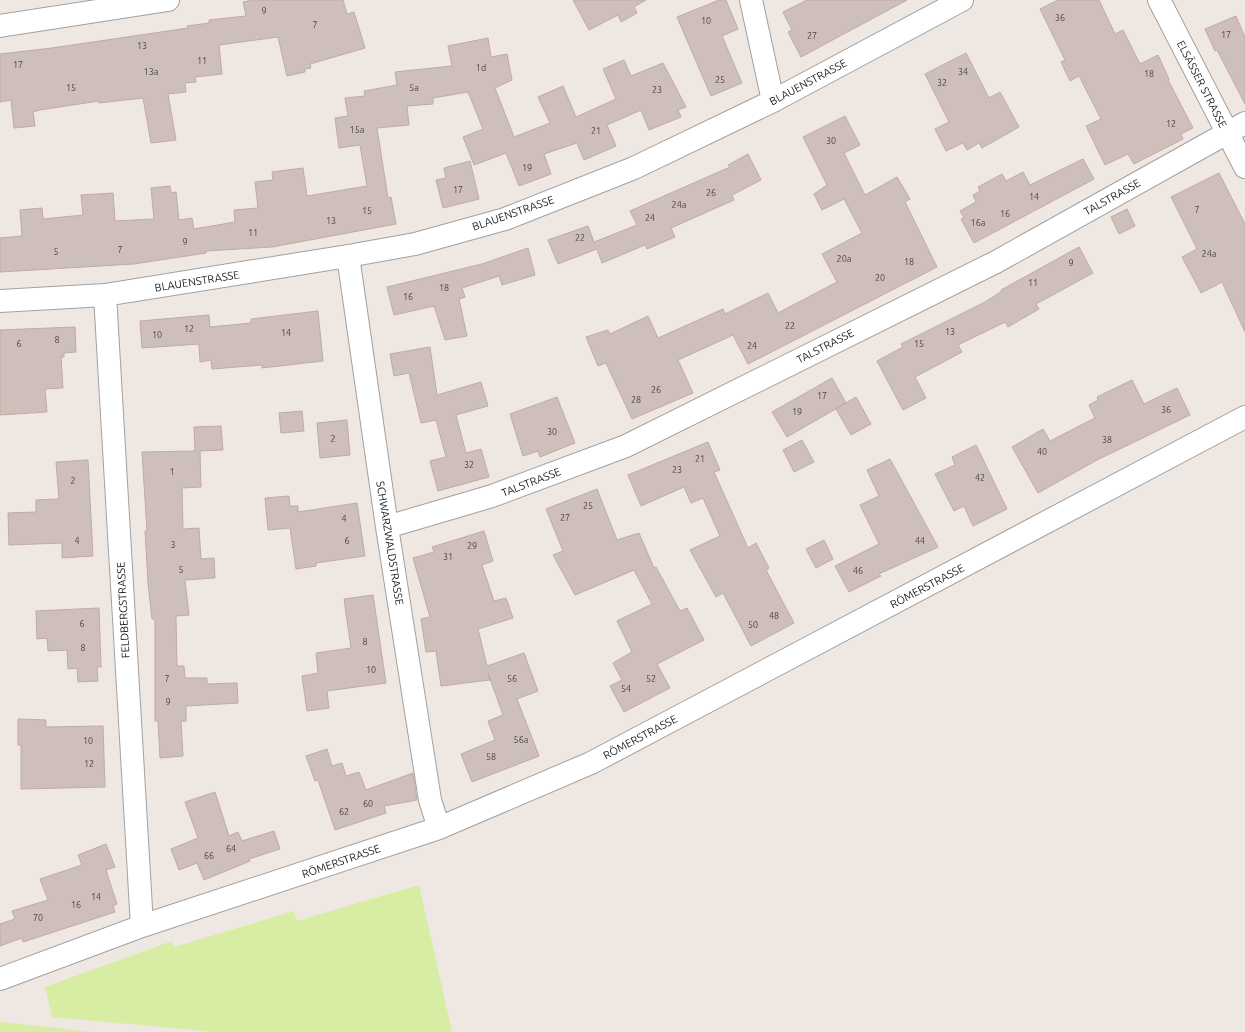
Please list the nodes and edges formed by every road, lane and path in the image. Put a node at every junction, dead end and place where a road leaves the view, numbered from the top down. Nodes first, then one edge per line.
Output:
1 (168, 0) edge
2 (751, 0) edge
3 (962, 0) edge
4 (1159, 0) edge
5 (0, 26) edge
6 (773, 101) junction
7 (1236, 128) edge
8 (1245, 167) edge
9 (348, 256) junction
10 (105, 295) junction
11 (0, 301) edge
12 (1245, 417) edge
13 (386, 527) junction
14 (439, 828) junction
15 (142, 926) junction
16 (0, 979) edge

1 - 5 street
2 - 6 street
3 - 6 street, BLAUENSTRASSE
4 - 7 street, ELSÄSSER STRASSE
6 - 9 street, BLAUENSTRASSE
7 - 8 street, ELSÄSSER STRASSE
7 - 13 street, TALSTRASSE
9 - 10 street, BLAUENSTRASSE
9 - 13 street, SCHWARZWALDSTRASSE
10 - 11 street, BLAUENSTRASSE
10 - 15 street, FELDBERGSTRASSE
12 - 14 street, RÖMERSTRASSE
13 - 14 street, SCHWARZWALDSTRASSE
14 - 15 street, RÖMERSTRASSE
15 - 16 street, RÖMERSTRASSE

